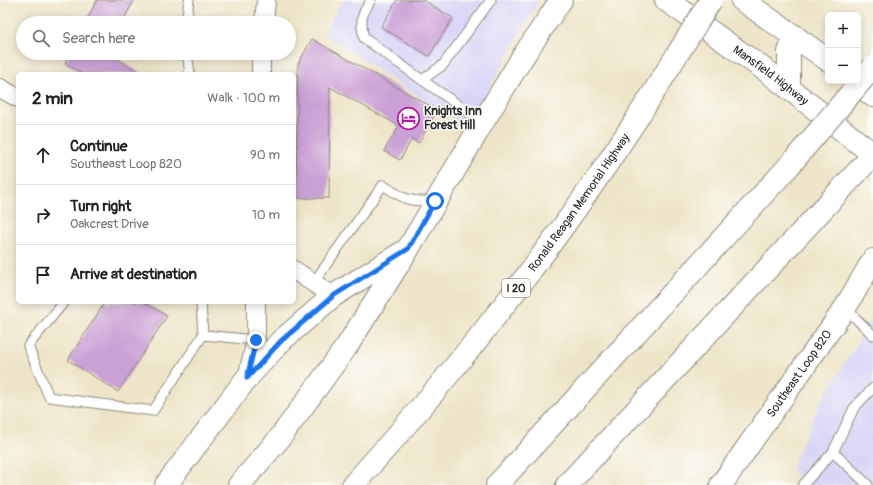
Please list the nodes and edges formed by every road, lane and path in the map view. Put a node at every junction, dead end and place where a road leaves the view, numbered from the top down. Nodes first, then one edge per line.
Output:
1 (189, 0) edge
2 (266, 0) edge
3 (371, 0) edge
4 (491, 0) edge
5 (561, 0) edge
6 (666, 0) edge
7 (711, 0) edge
8 (742, 0) edge
9 (761, 0) edge
10 (187, 16) edge
11 (265, 16) edge
12 (795, 36) junction
13 (825, 49) edge
14 (825, 58) edge
15 (188, 60) edge
16 (262, 60) edge
17 (873, 67) edge
18 (190, 72) edge
19 (261, 72) edge
20 (861, 76) edge
21 (422, 80) junction
22 (858, 84) edge
23 (873, 86) edge
24 (0, 88) edge
25 (789, 88) junction
26 (873, 96) edge
27 (16, 97) edge
28 (483, 122) junction
29 (873, 154) edge
30 (435, 201) junction
31 (408, 249) junction
32 (873, 260) edge
33 (296, 271) edge
34 (314, 282) junction
35 (333, 296) junction
36 (62, 304) edge
37 (201, 304) edge
38 (256, 304) edge
39 (845, 308) junction
40 (203, 335) junction
41 (873, 336) edge
42 (256, 340) junction
43 (247, 378) junction
44 (873, 388) edge
45 (833, 452) junction
46 (166, 485) edge
47 (239, 485) edge
48 (353, 485) edge
49 (497, 485) edge
50 (567, 485) edge
51 (721, 485) edge
52 (803, 485) edge
53 (868, 485) edge

1 - 10 lane
2 - 11 street
3 - 21 lane
4 - 21 lane
5 - 28 main road
6 - 25 main road, Mansfield Highway
7 - 48 main road, Ronald Reagan Memorial Highway / I 20, bridge
8 - 12 main road
9 - 13 main road
12 - 14 main road
12 - 25 main road
15 - 18 lane
16 - 19 street
17 - 49 main road, bridge
20 - 23 main road
21 - 28 lane
22 - 26 main road
24 - 27 street
25 - 29 main road, Mansfield Highway
28 - 30 main road
29 - 50 main road
30 - 31 main road
30 - 34 lane
31 - 35 main road
31 - 47 main road
32 - 39 main road, Southeast Loop 820
33 - 34 street
34 - 35 street
35 - 43 main road
36 - 40 lane
37 - 40 lane
38 - 42 street
39 - 41 lane
39 - 51 main road, Southeast Loop 820
40 - 42 lane
42 - 43 street
43 - 46 main road
44 - 45 lane
45 - 52 lane
45 - 53 lane

